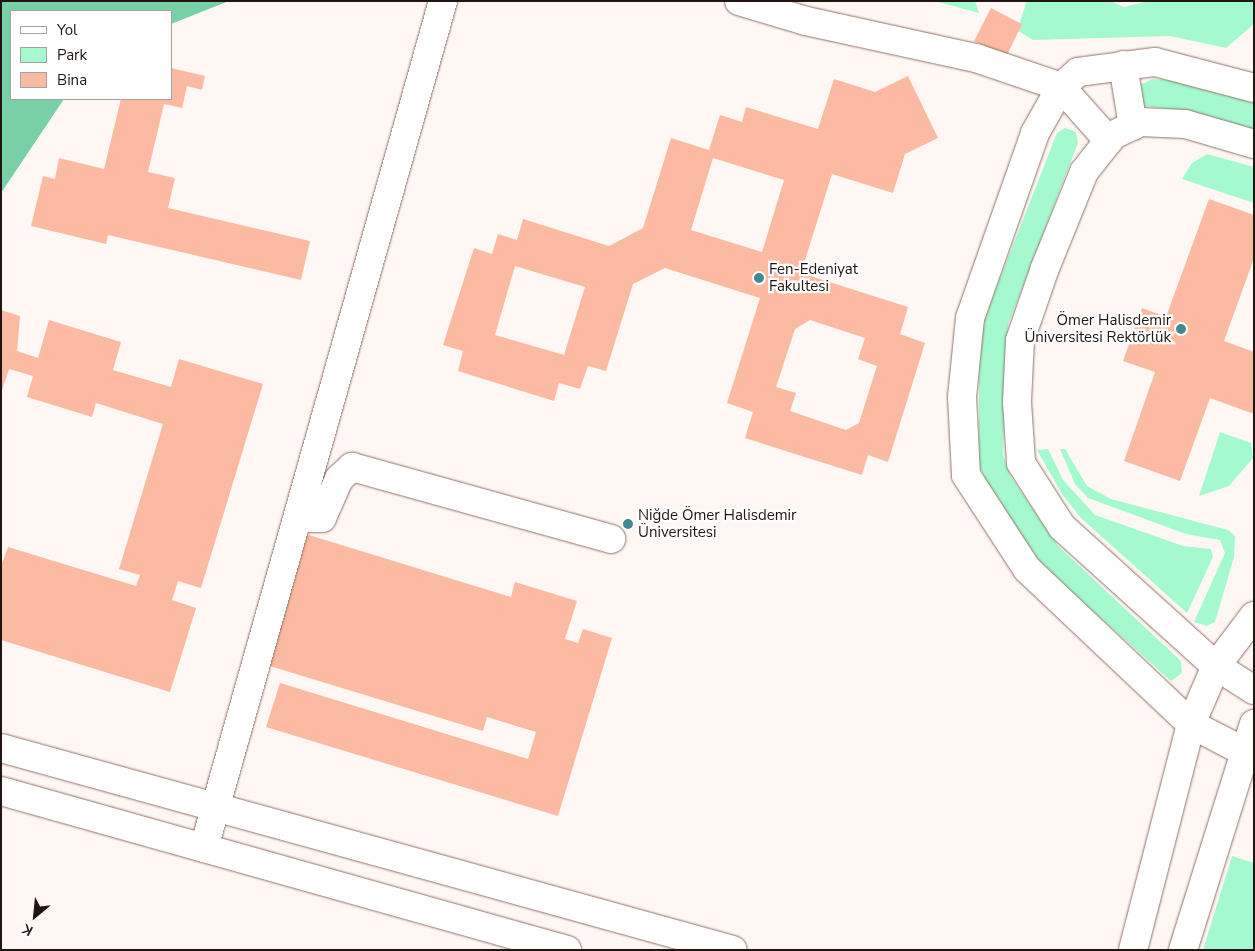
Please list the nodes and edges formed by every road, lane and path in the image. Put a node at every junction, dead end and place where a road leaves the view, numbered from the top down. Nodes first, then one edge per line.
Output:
1 (443, 1) edge
2 (739, 1) edge
3 (1123, 64) junction
4 (1060, 87) junction
5 (1254, 88) edge
6 (1133, 126) junction
7 (1109, 141) junction
8 (1254, 144) edge
9 (299, 511) junction
10 (611, 539) dead end
11 (1254, 616) edge
12 (1216, 666) junction
13 (1254, 690) edge
14 (1191, 724) junction
15 (1254, 724) edge
16 (1, 748) edge
17 (1243, 751) junction
18 (1, 791) edge
19 (216, 807) junction
20 (204, 848) junction
21 (567, 950) edge
22 (733, 950) edge
23 (1133, 950) edge
24 (1183, 950) edge

1 - 9 street
2 - 4 street
3 - 4 street
3 - 5 street
3 - 6 street
4 - 7 street
4 - 14 street
6 - 7 street
6 - 8 street
7 - 12 street
9 - 10 street
9 - 19 street
11 - 12 street
12 - 13 street
12 - 14 street
14 - 17 street
14 - 23 street
15 - 17 street
16 - 19 street
17 - 24 street
18 - 20 street
19 - 20 street
19 - 22 street
20 - 21 street

